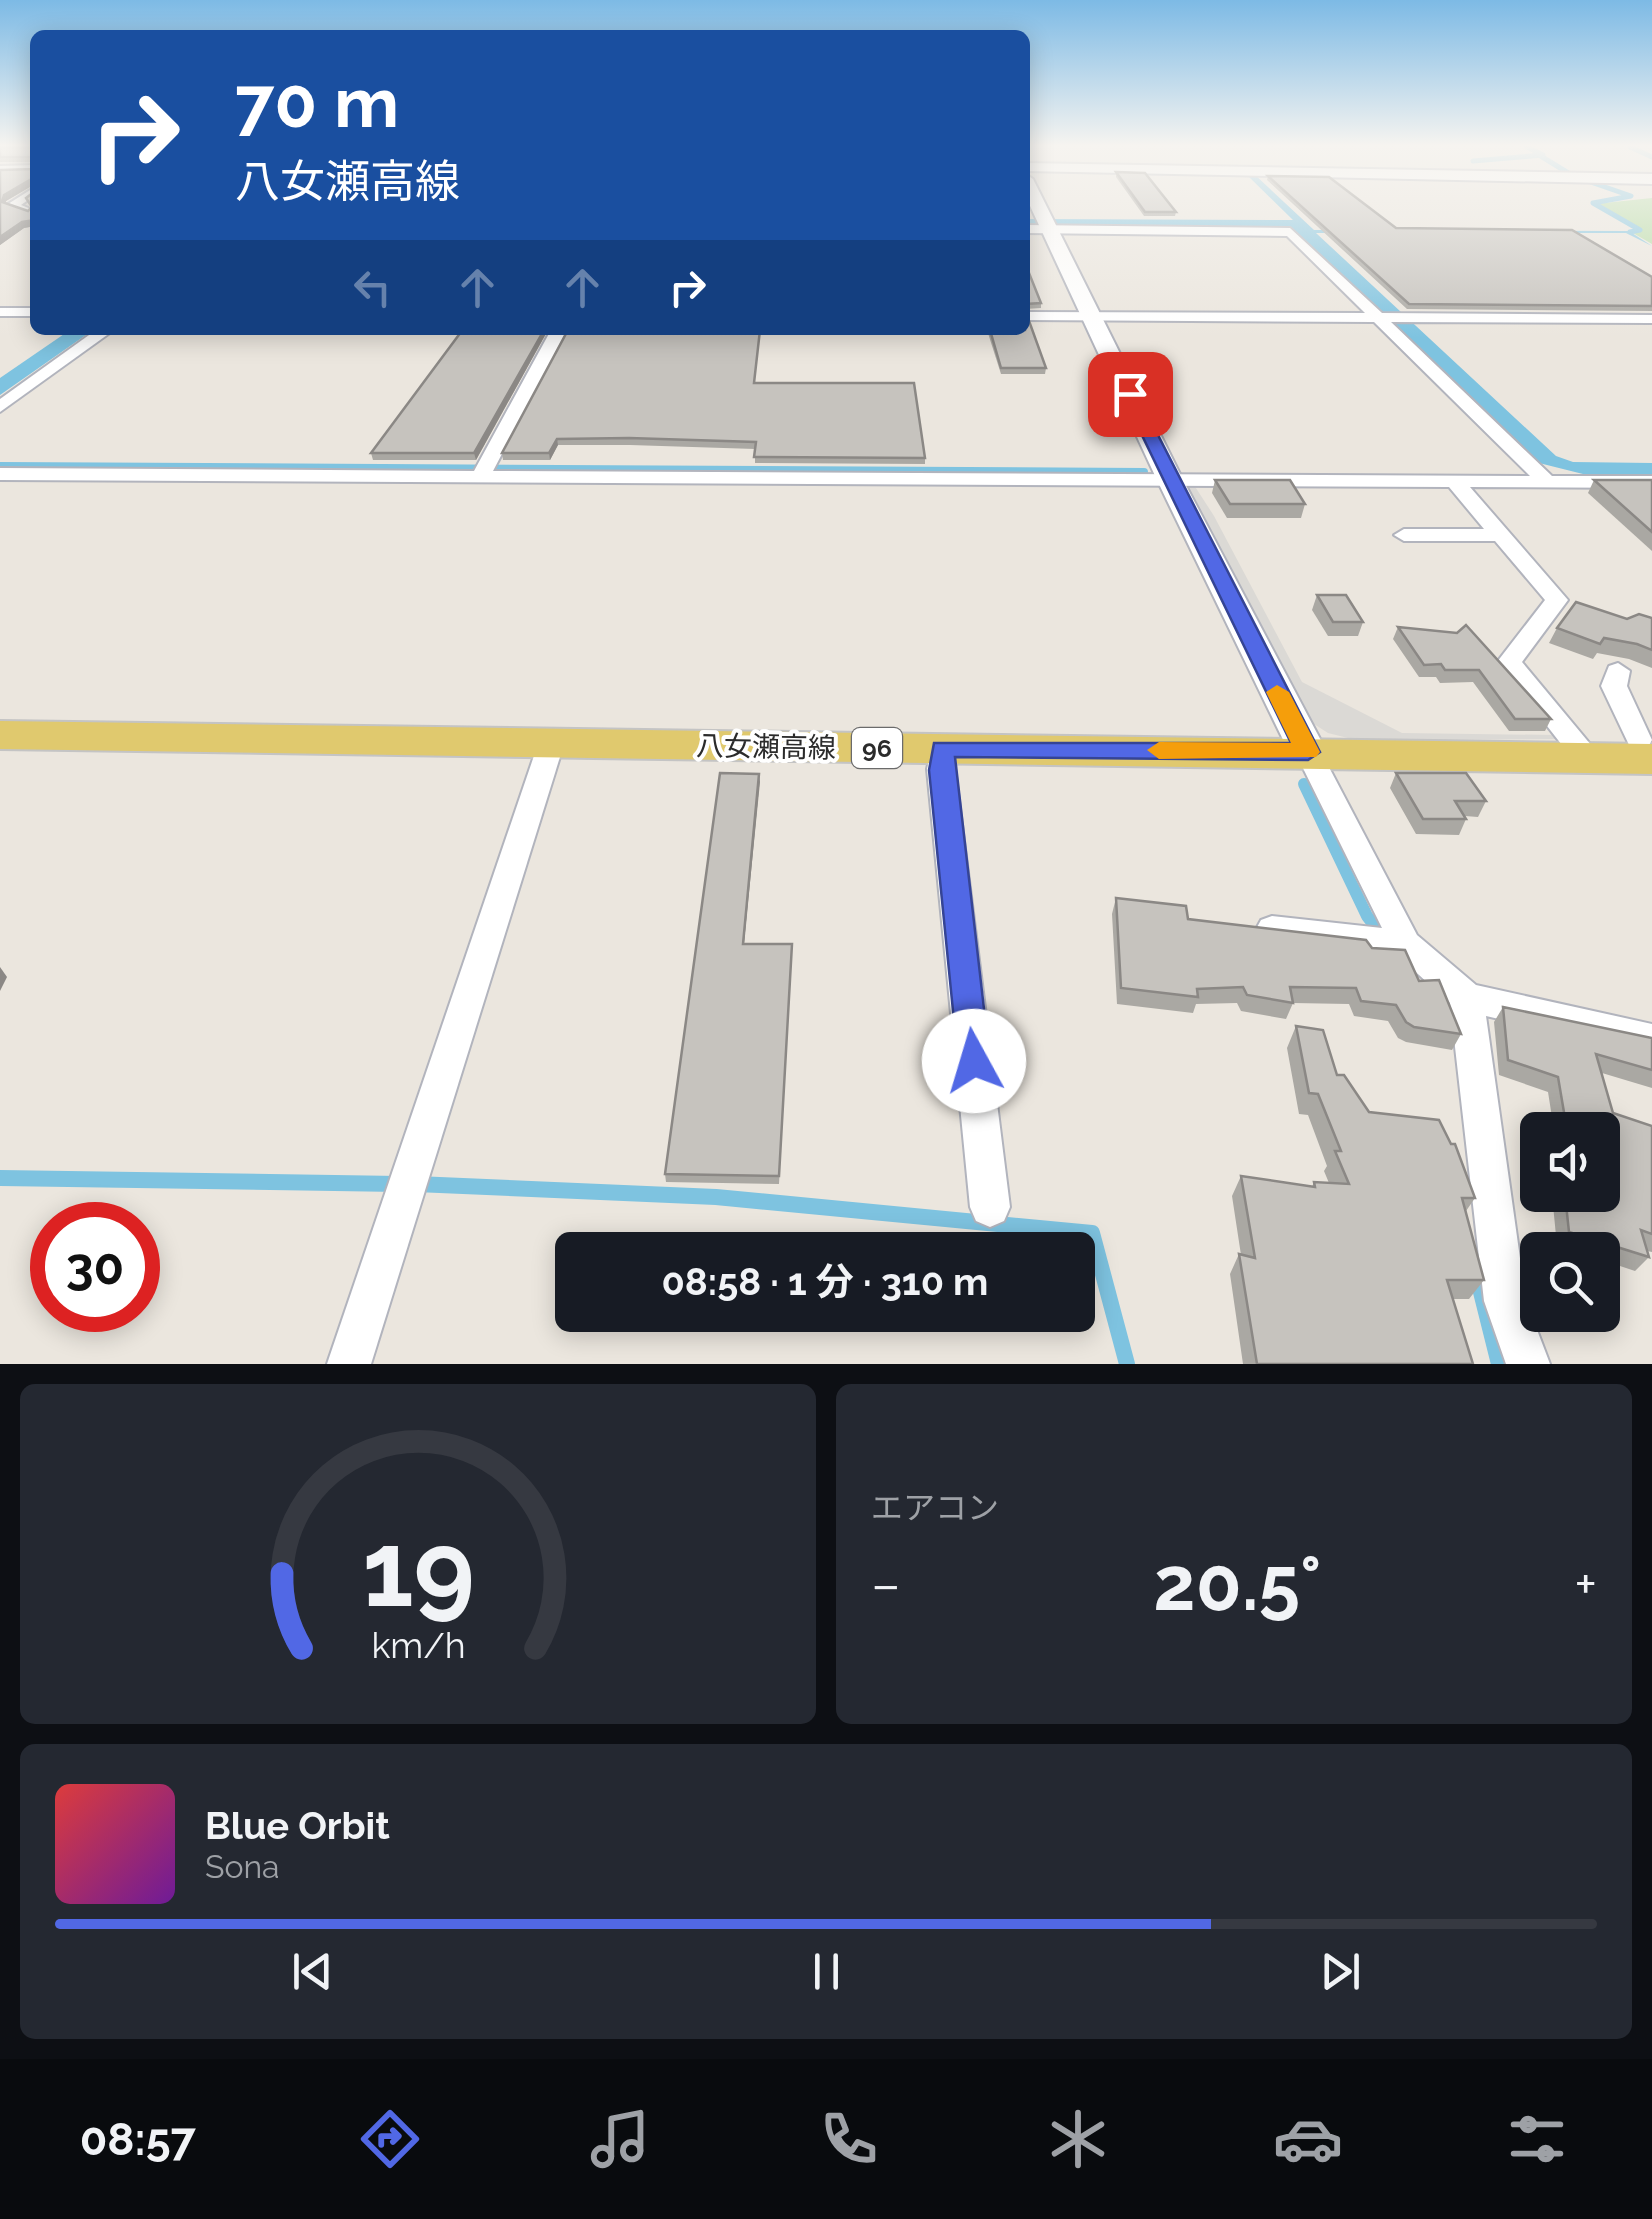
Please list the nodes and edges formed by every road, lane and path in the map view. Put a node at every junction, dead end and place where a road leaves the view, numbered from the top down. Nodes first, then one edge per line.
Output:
1 (1042, 226) edge
2 (0, 312) edge
3 (30, 312) edge
4 (1030, 316) edge
5 (1092, 316) junction
6 (1377, 318) junction
7 (1652, 319) edge
8 (99, 335) edge
9 (555, 335) edge
10 (0, 407) edge
11 (0, 474) edge
12 (482, 476) junction
13 (1170, 480) junction
14 (1454, 481) junction
15 (1547, 482) junction
16 (1652, 482) edge
17 (1404, 536) dead end
18 (1501, 536) junction
19 (1618, 671) dead end
20 (0, 735) edge
21 (550, 744) junction
22 (943, 749) junction
23 (1646, 750) edge
24 (1308, 752) junction
25 (1586, 757) junction
26 (1248, 926) edge
27 (1406, 944) junction
28 (1466, 997) junction
29 (1652, 1039) edge
30 (990, 1207) dead end
31 (348, 1364) edge
32 (1528, 1364) edge

1 - 5 street
1 - 6 street
2 - 3 street
4 - 5 street
5 - 6 street
5 - 13 street
6 - 7 street
6 - 15 street
8 - 10 street
9 - 12 street
11 - 12 street
12 - 13 street
13 - 14 street
13 - 24 street
14 - 15 street
14 - 18 street
15 - 16 street
17 - 18 street
18 - 25 street
19 - 23 street
20 - 21 main road, 八女瀬高線 / 96
21 - 22 main road, 八女瀬高線 / 96
21 - 31 street
22 - 24 main road, 八女瀬高線 / 96
22 - 30 street
23 - 25 main road, 八女瀬高線 / 96
24 - 25 main road, 八女瀬高線 / 96
24 - 27 street
26 - 27 street
27 - 28 street
28 - 29 street
28 - 32 street

